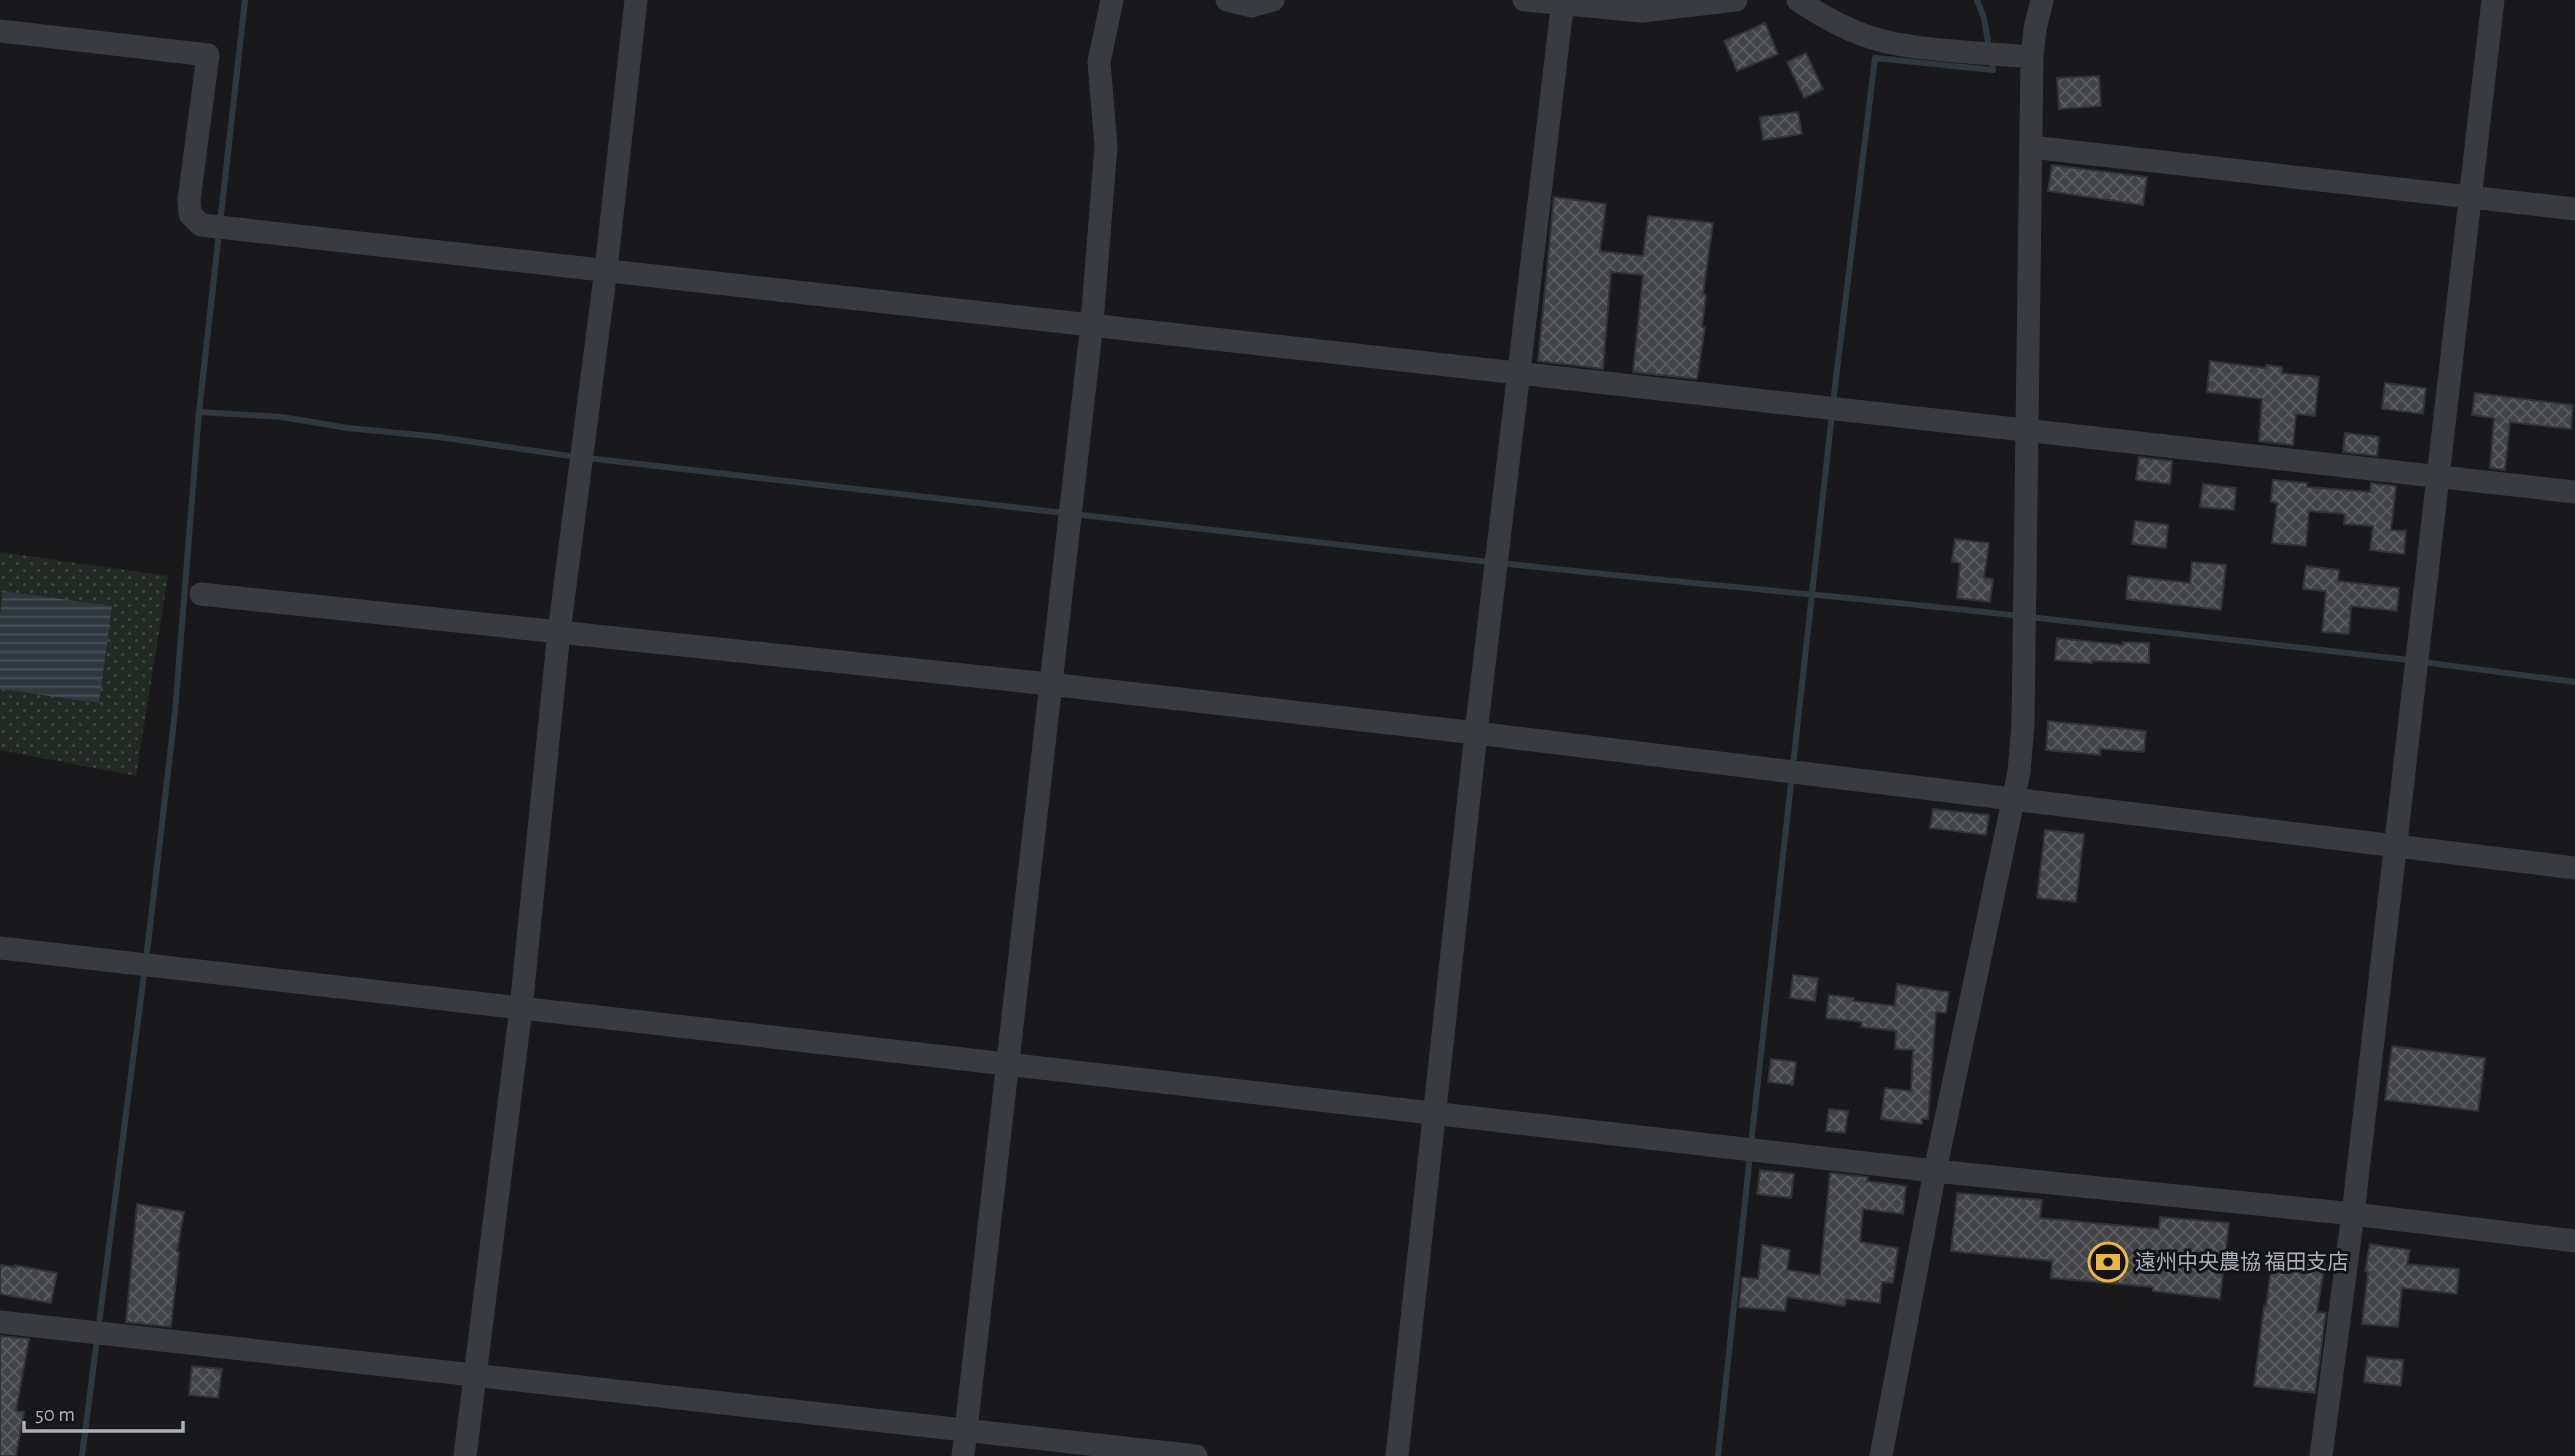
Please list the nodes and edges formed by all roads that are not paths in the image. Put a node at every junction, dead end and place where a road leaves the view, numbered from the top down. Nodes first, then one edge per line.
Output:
1 (636, 0) edge
2 (1112, 0) edge
3 (1227, 0) edge
4 (1273, 0) edge
5 (1524, 0) edge
6 (1736, 0) edge
7 (1798, 0) edge
8 (2042, 0) edge
9 (2493, 0) edge
10 (1563, 2) edge
11 (0, 31) edge
12 (2032, 57) junction
13 (2031, 147) junction
14 (2470, 197) junction
15 (2575, 209) edge
16 (606, 269) junction
17 (1091, 323) junction
18 (1520, 373) junction
19 (2028, 432) junction
20 (2438, 475) junction
21 (2575, 492) edge
22 (201, 594) dead end
23 (559, 632) junction
24 (1049, 684) junction
25 (1476, 733) junction
26 (2013, 800) junction
27 (2395, 847) junction
28 (2575, 868) edge
29 (0, 948) edge
30 (521, 1008) junction
31 (1009, 1063) junction
32 (1435, 1113) junction
33 (1935, 1171) junction
34 (2353, 1214) junction
35 (2575, 1241) edge
36 (0, 1322) edge
37 (474, 1374) junction
38 (966, 1430) junction
39 (465, 1456) edge
40 (964, 1456) edge
41 (1196, 1456) edge
42 (1397, 1456) edge
43 (1881, 1456) edge
44 (2321, 1456) edge

1 - 16 street
2 - 17 street
3 - 4 street
5 - 10 street
6 - 10 street
7 - 12 street
8 - 12 street
9 - 14 street
10 - 18 street
11 - 16 street
12 - 13 street
13 - 14 street
13 - 19 street
14 - 15 street
14 - 20 street
16 - 17 street
16 - 23 street
17 - 18 street
17 - 24 street
18 - 19 street
18 - 25 street
19 - 20 street
19 - 26 street
20 - 21 street
20 - 27 street
22 - 23 street
23 - 24 street
23 - 30 street
24 - 25 street
24 - 31 street
25 - 26 street
25 - 32 street
26 - 27 street
26 - 33 street
27 - 28 street
27 - 34 street
29 - 30 street
30 - 31 street
30 - 37 street
31 - 32 street
31 - 38 street
32 - 33 street
32 - 42 street
33 - 34 street
33 - 43 street
34 - 35 street
34 - 44 street
36 - 37 street
37 - 38 street
37 - 39 street
38 - 40 street
38 - 41 street

